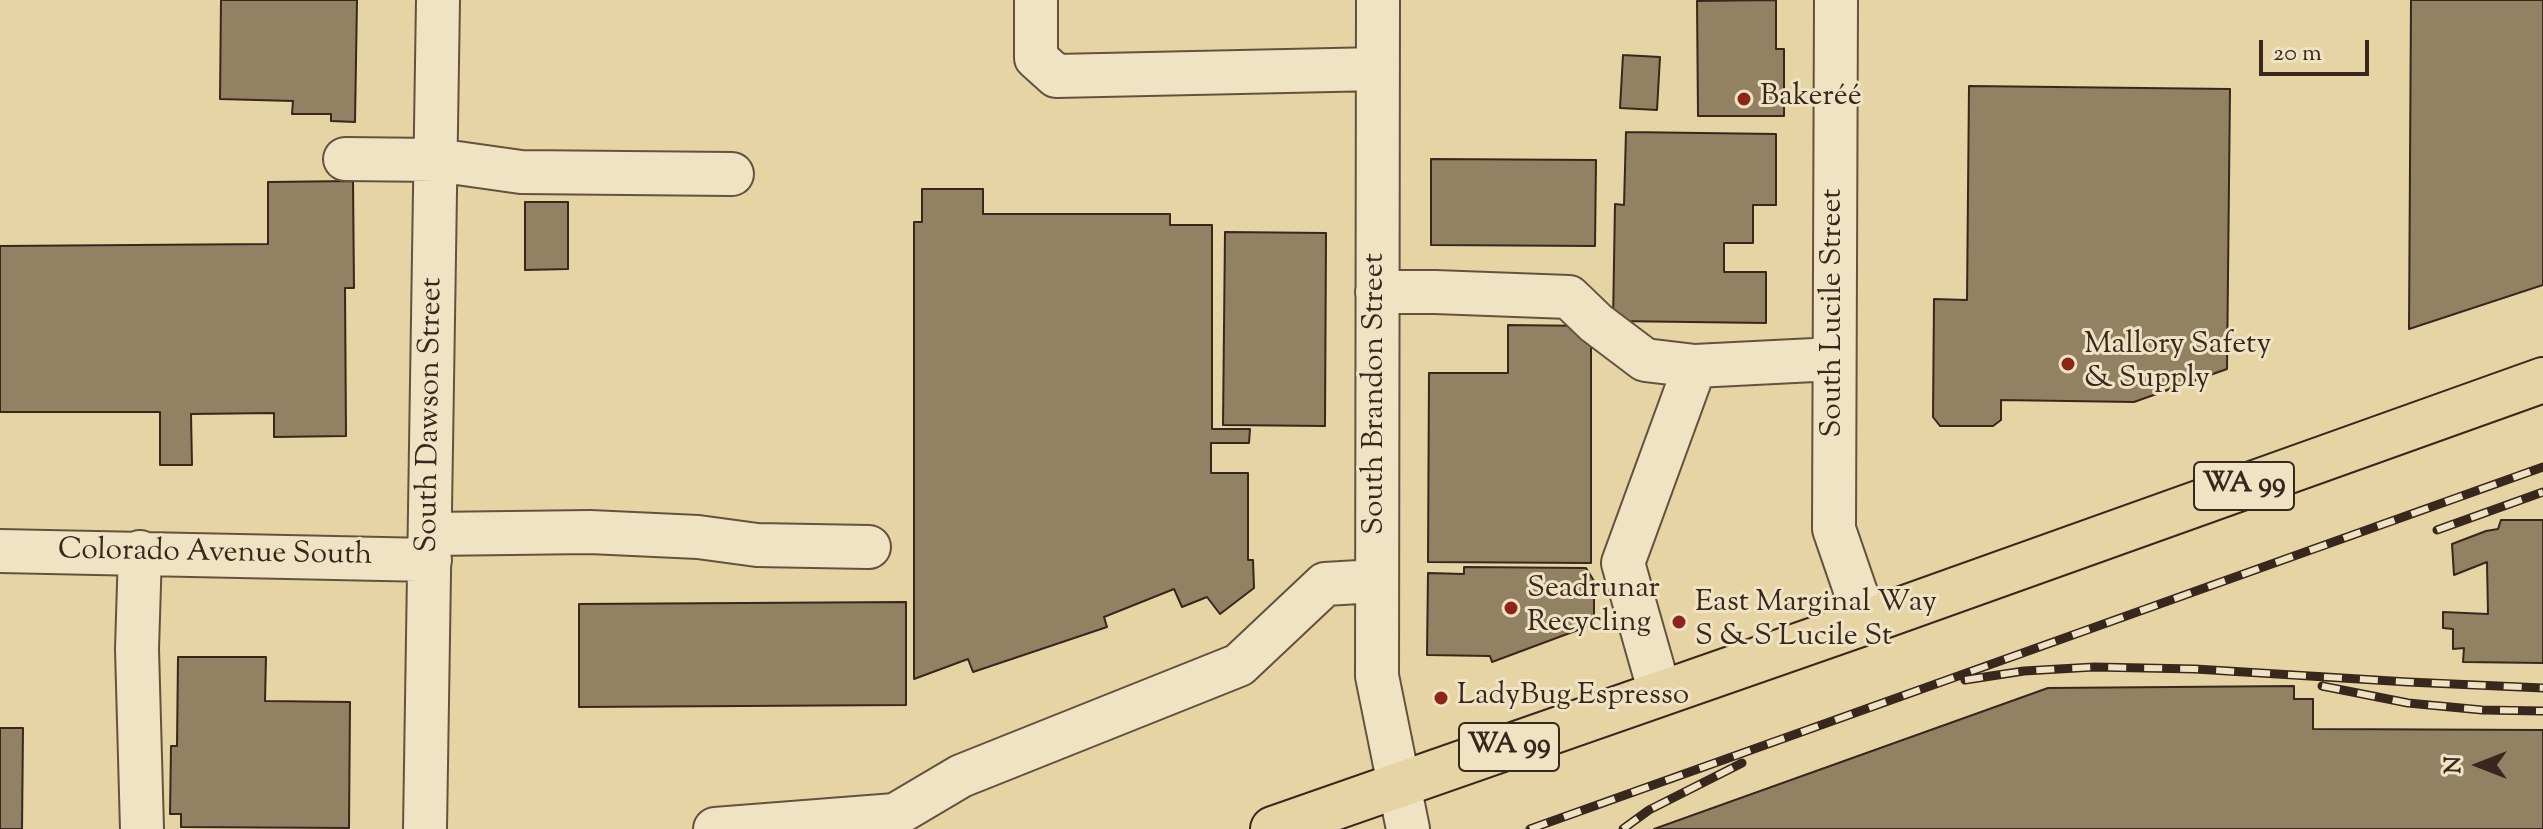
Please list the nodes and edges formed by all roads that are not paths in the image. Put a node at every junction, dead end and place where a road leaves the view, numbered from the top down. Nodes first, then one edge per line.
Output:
1 (438, 0) edge
2 (1036, 0) edge
3 (1378, 0) edge
4 (1836, 0) edge
5 (1378, 69) junction
6 (345, 159) dead end
7 (436, 160) junction
8 (732, 174) dead end
9 (1377, 292) junction
10 (1834, 359) junction
11 (1695, 366) junction
12 (2543, 380) edge
13 (430, 547) junction
14 (869, 547) dead end
15 (0, 551) edge
16 (140, 552) junction
17 (1376, 581) junction
18 (1866, 622) junction
19 (1660, 693) junction
20 (1397, 786) junction
21 (142, 829) edge
22 (425, 829) edge
23 (715, 829) edge
24 (1273, 829) edge
25 (1408, 829) edge

1 - 7 street, South Dawson Street
2 - 5 street
3 - 5 street, South Brandon Street
4 - 10 street, South Lucile Street
5 - 9 street, South Brandon Street
6 - 7 street
7 - 8 street
7 - 13 street, South Dawson Street
9 - 11 street
9 - 17 street, South Brandon Street
10 - 11 street
10 - 18 street, South Lucile Street
11 - 19 street
12 - 18 highway, WA 99
13 - 14 street, Colorado Avenue South
13 - 16 street, Colorado Avenue South
13 - 22 street, South Dawson Street
15 - 16 street, Colorado Avenue South
16 - 21 street
17 - 20 street, South Brandon Street
17 - 23 street
18 - 19 highway, WA 99
19 - 20 highway, WA 99
20 - 24 highway, WA 99
20 - 25 street, South Brandon Street

